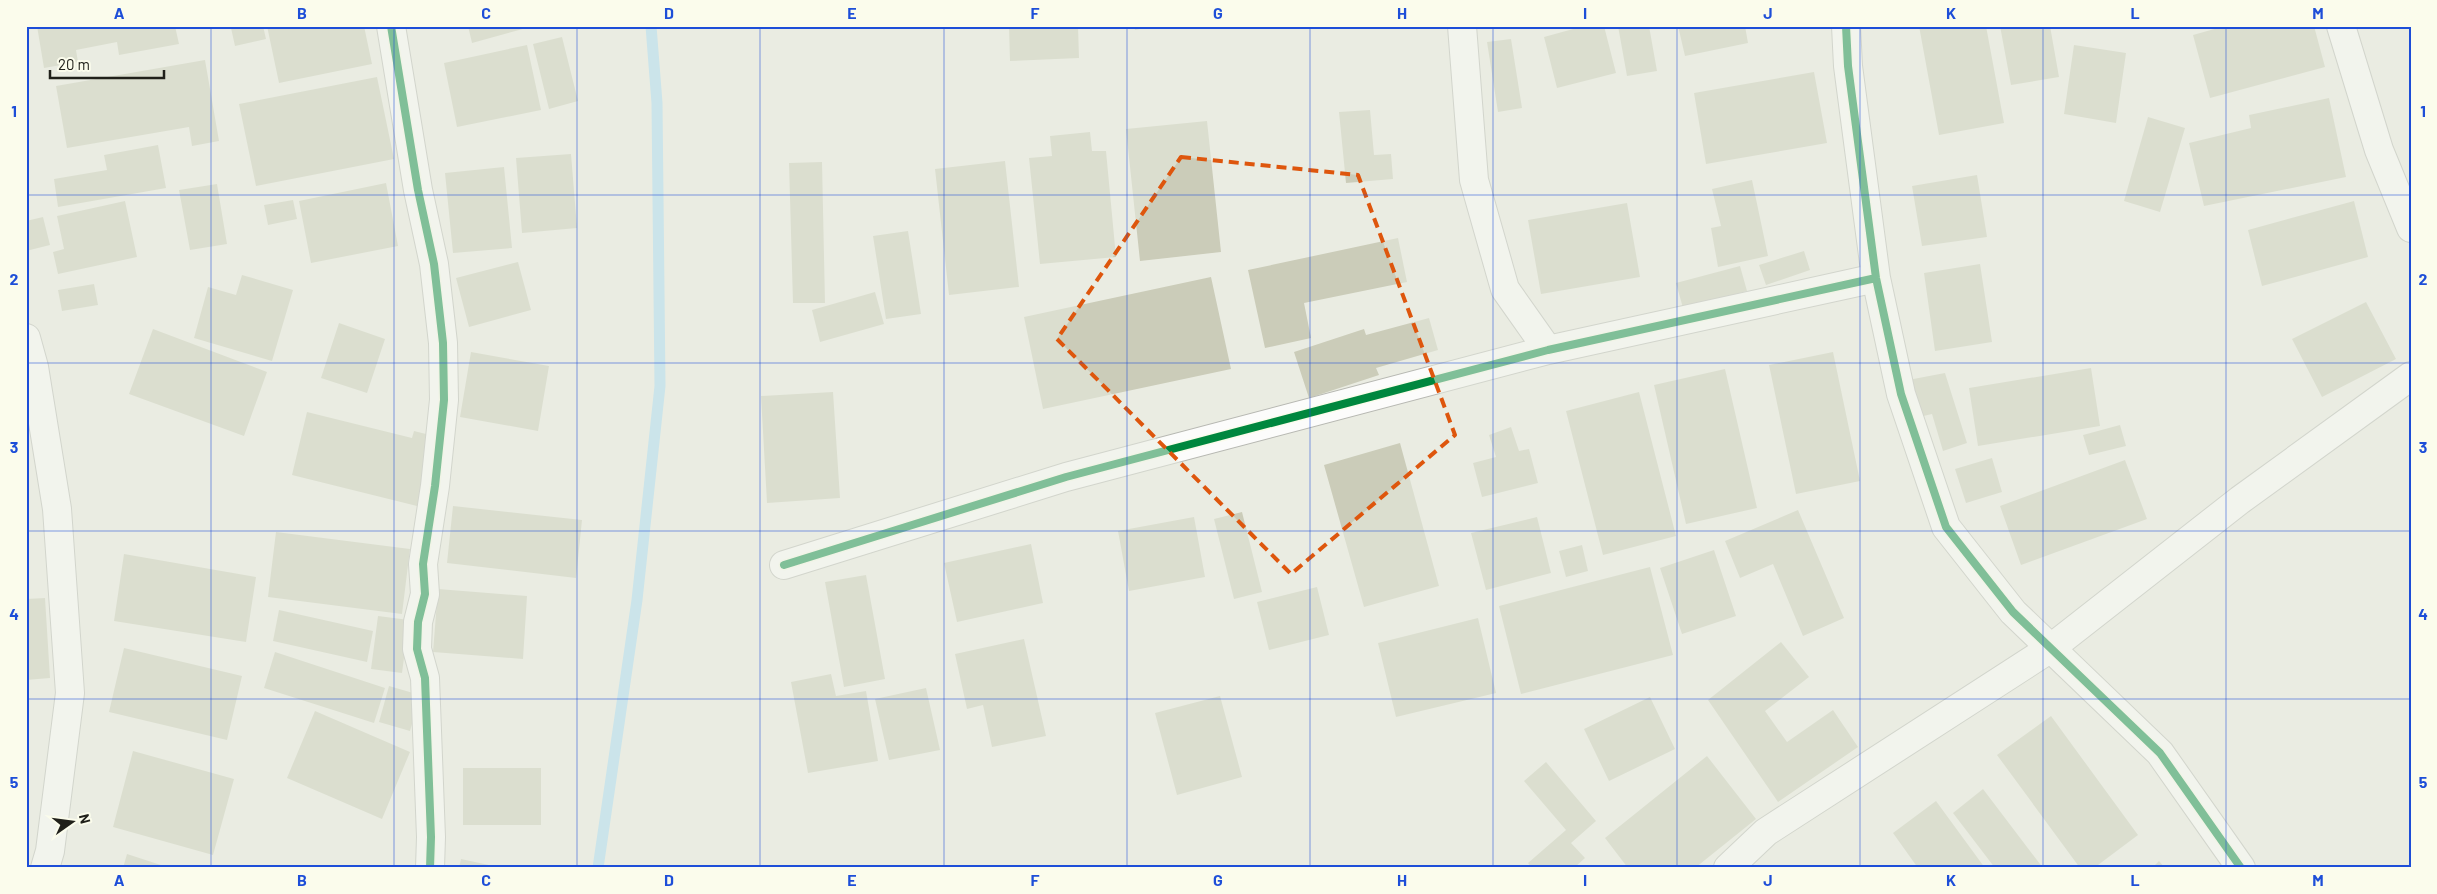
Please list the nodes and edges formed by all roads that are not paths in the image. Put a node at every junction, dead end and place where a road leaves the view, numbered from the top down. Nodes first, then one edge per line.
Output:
1 (391, 26) edge
2 (1462, 26) edge
3 (1846, 26) edge
4 (2341, 26) edge
5 (2411, 228) edge
6 (1876, 278) junction
7 (26, 338) edge
8 (1548, 350) junction
9 (2411, 376) edge
10 (784, 565) dead end
11 (2051, 648) junction
12 (45, 868) edge
13 (430, 868) edge
14 (1728, 868) edge
15 (2241, 868) edge

1 - 13 street
2 - 8 street
3 - 6 street
4 - 5 street
6 - 8 street
6 - 11 street
7 - 12 street
8 - 10 street
9 - 11 street
11 - 14 street
11 - 15 street

